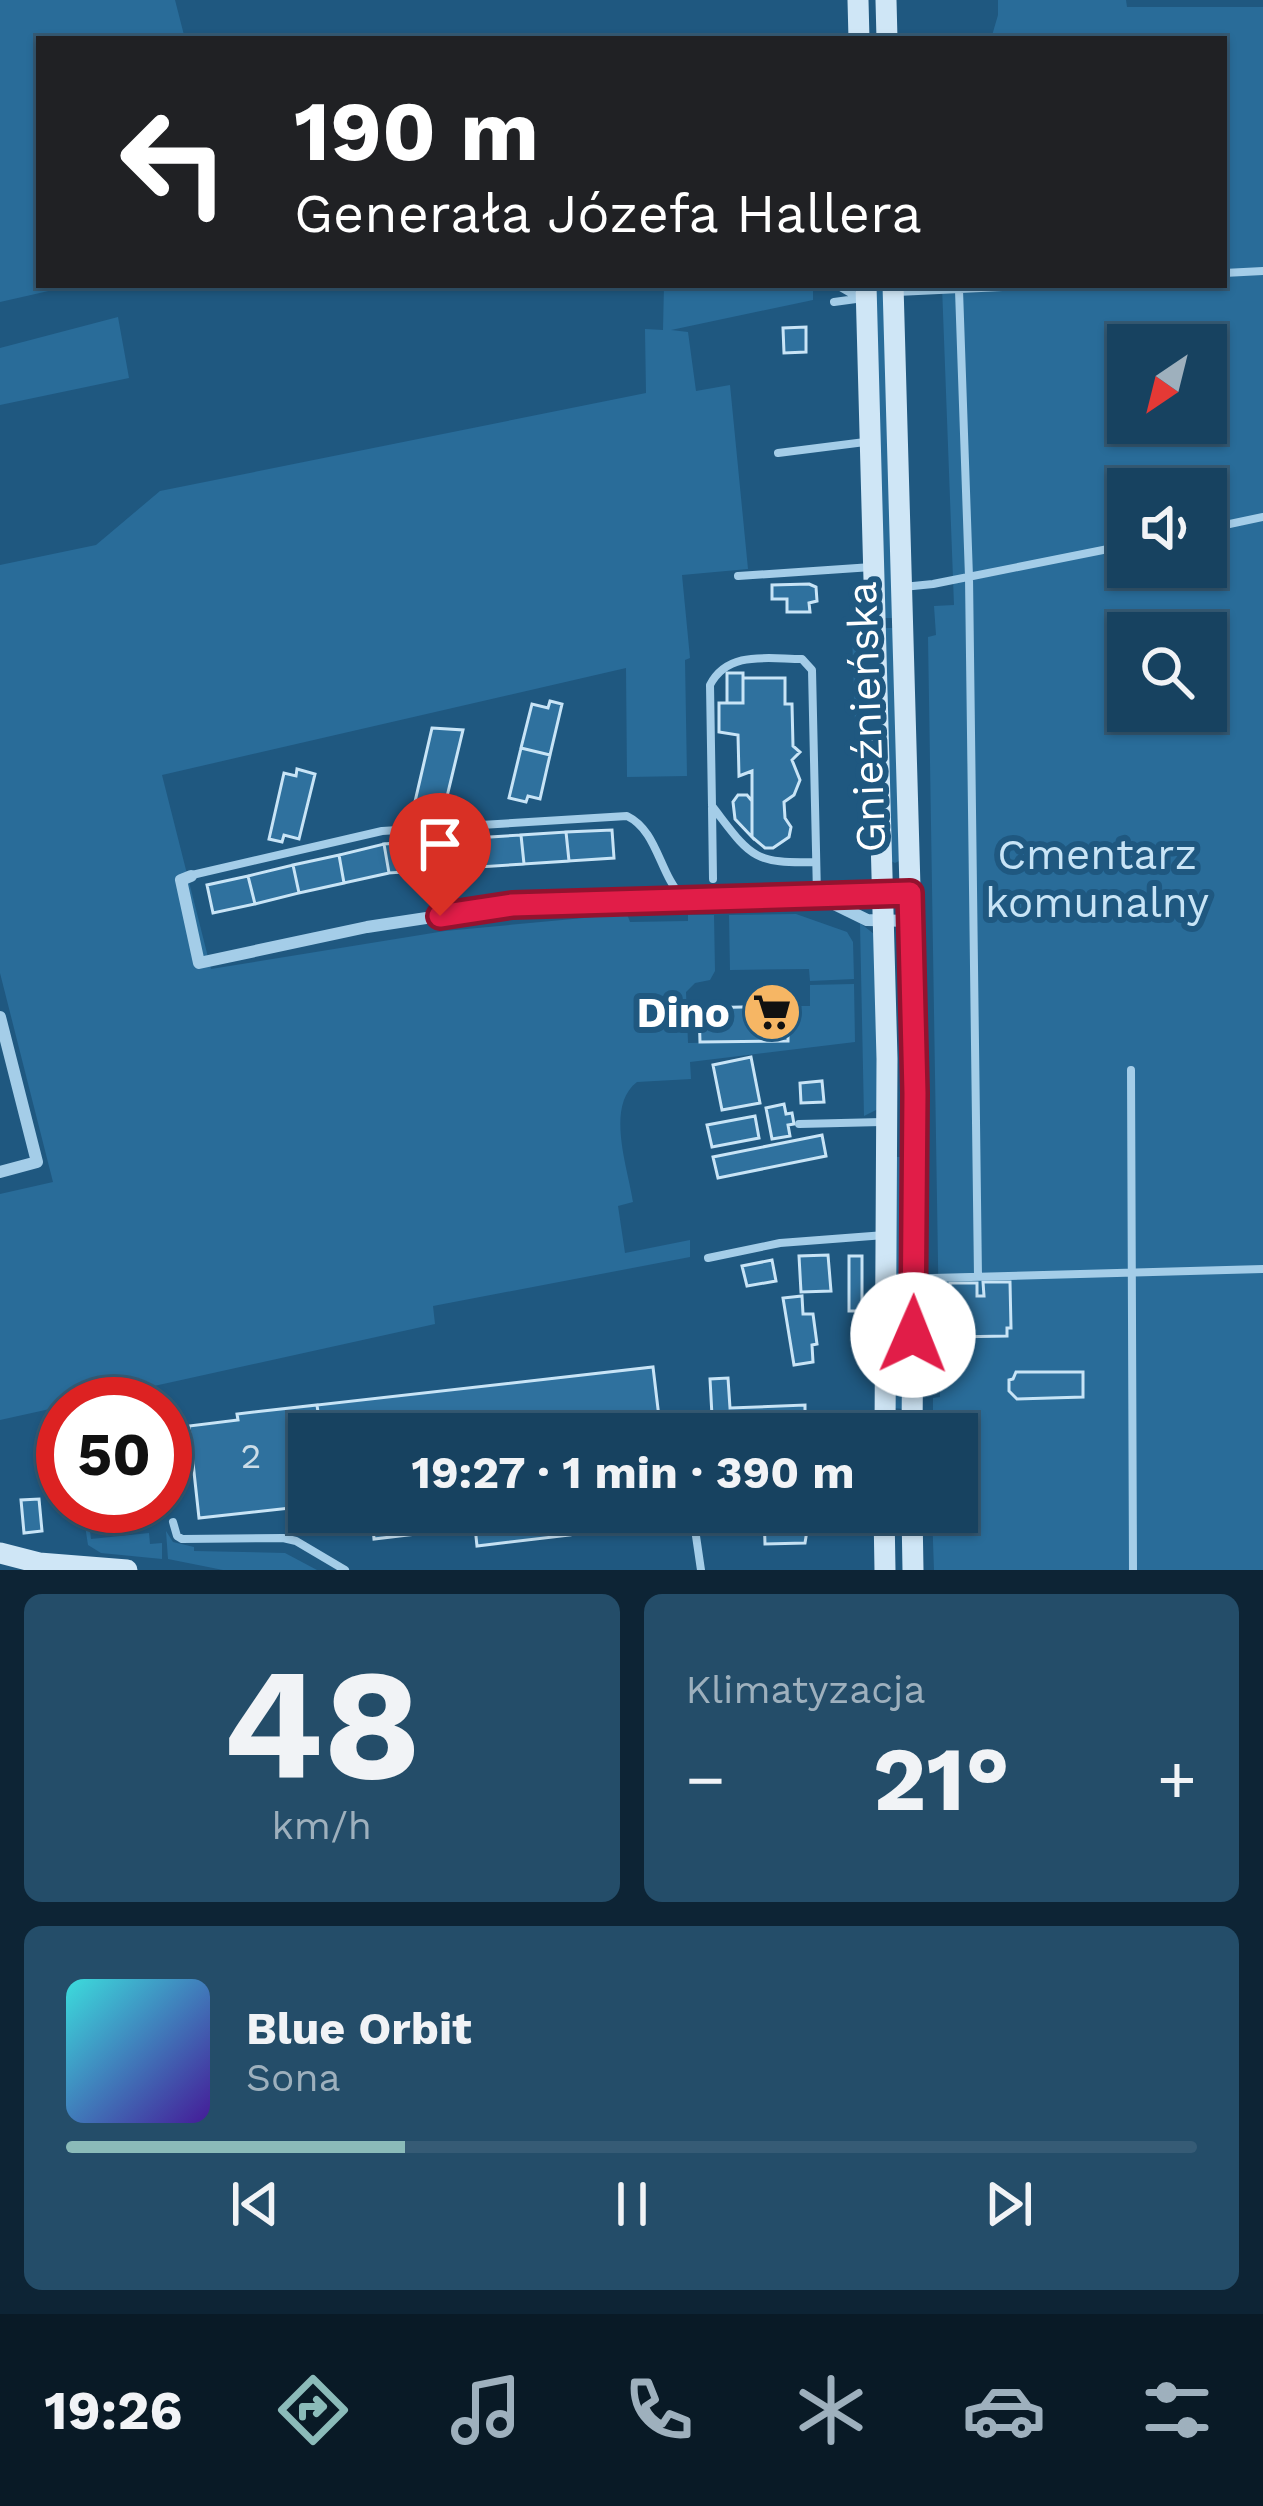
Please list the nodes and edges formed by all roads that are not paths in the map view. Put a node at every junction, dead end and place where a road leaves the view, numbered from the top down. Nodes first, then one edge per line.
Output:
1 (858, 0) edge
2 (886, 0) edge
3 (859, 36) edge
4 (887, 36) edge
5 (1263, 271) edge
6 (1227, 273) edge
7 (993, 288) edge
8 (893, 289) edge
9 (959, 290) junction
10 (863, 294) edge
11 (833, 302) dead end
12 (870, 442) junction
13 (778, 453) dead end
14 (1263, 517) edge
15 (1227, 525) edge
16 (1107, 548) edge
17 (874, 567) junction
18 (737, 576) dead end
19 (969, 577) junction
20 (902, 587) junction
21 (712, 806) junction
22 (815, 862) junction
23 (190, 876) joint
24 (713, 879) dead end
25 (910, 893) junction
26 (883, 894) junction
27 (817, 895) junction
28 (685, 899) junction
29 (911, 921) junction
30 (883, 922) junction
31 (0, 1017) edge
32 (5, 1060) edge
33 (1131, 1070) dead end
34 (888, 1121) junction
35 (799, 1124) dead end
36 (0, 1172) edge
37 (887, 1235) junction
38 (707, 1258) dead end
39 (1263, 1269) edge
40 (1132, 1274) junction
41 (978, 1276) junction
42 (932, 1278) dead end
43 (885, 1413) edge
44 (912, 1413) edge
45 (176, 1533) edge
46 (884, 1533) edge
47 (912, 1533) edge
48 (696, 1536) dead end
49 (0, 1553) edge
50 (39, 1563) junction
51 (0, 1566) edge
52 (127, 1570) edge
53 (345, 1570) edge
54 (701, 1570) edge
55 (885, 1570) edge
56 (913, 1570) edge
57 (1133, 1570) edge

1 - 3 main road
2 - 4 main road
5 - 6 lane
7 - 9 lane
8 - 9 lane
8 - 20 main road, Gnieźnieńska
9 - 19 lane
10 - 11 lane
10 - 12 main road, Gnieźnieńska
12 - 13 lane
12 - 17 main road, Gnieźnieńska
14 - 15 lane
16 - 19 lane
17 - 18 lane
17 - 26 main road, Gnieźnieńska
19 - 20 lane
19 - 41 lane
20 - 25 main road, Gnieźnieńska
21 - 22 lane
21 - 22 lane
21 - 24 lane
22 - 27 lane
23 - 28 lane
23 - 28 street
25 - 26 street
25 - 29 main road, Gnieźnieńska
26 - 27 street
26 - 30 main road, Gnieźnieńska
27 - 28 street
27 - 30 street
29 - 30 street
29 - 44 main road, Gnieźnieńska
30 - 34 main road, Gnieźnieńska
31 - 32 street
32 - 36 street
33 - 40 lane
34 - 35 lane
34 - 37 main road, Gnieźnieńska
37 - 38 lane
37 - 43 main road, Gnieźnieńska
39 - 40 lane
40 - 41 lane
40 - 57 lane
41 - 42 lane
45 - 53 lane
46 - 55 main road
47 - 56 main road
48 - 54 lane
49 - 50 main road
50 - 51 main road
50 - 52 main road

